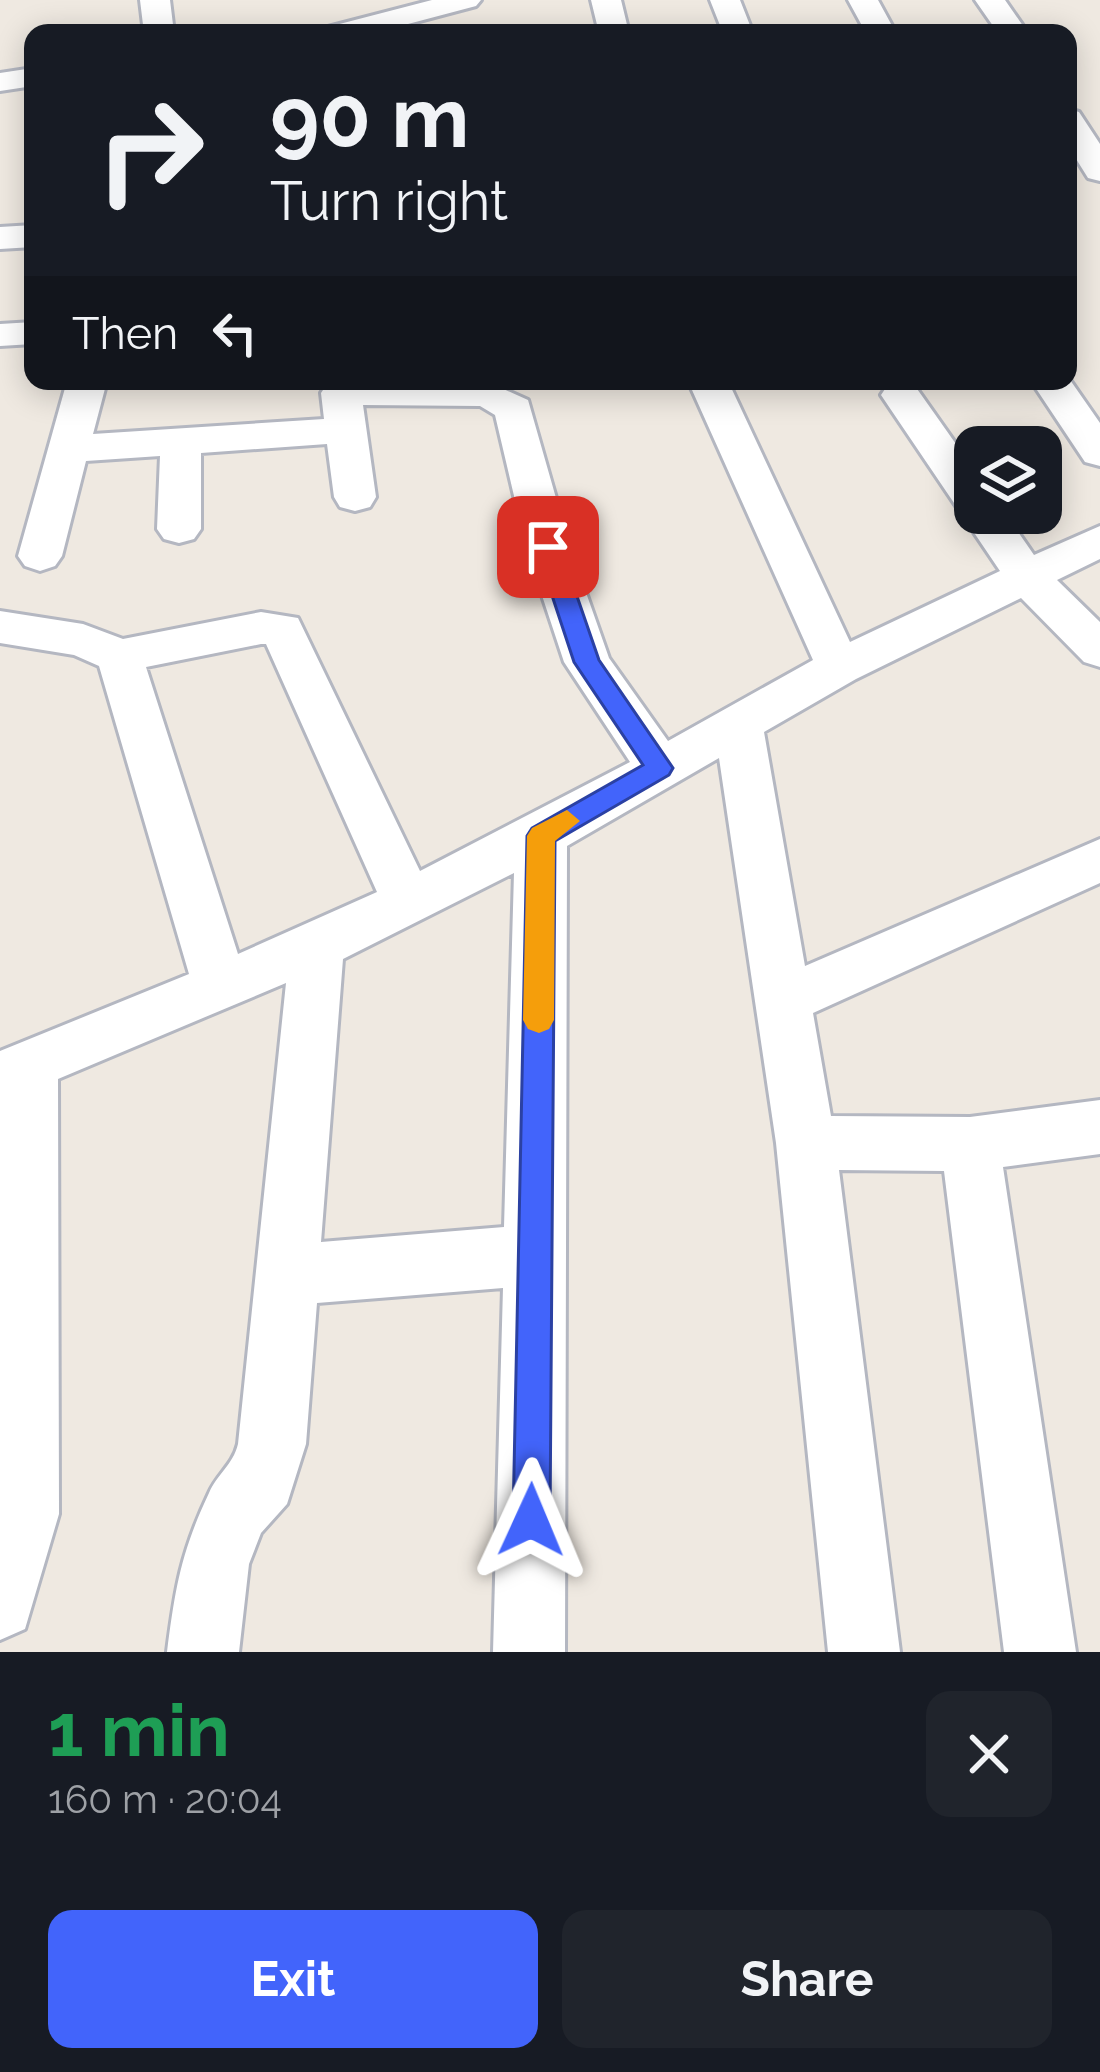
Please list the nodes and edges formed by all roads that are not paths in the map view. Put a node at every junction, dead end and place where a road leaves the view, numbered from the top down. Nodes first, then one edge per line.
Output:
1 (470, 0) edge
2 (371, 11) edge
3 (1077, 141) edge
4 (1095, 186) edge
5 (85, 390) edge
6 (712, 390) edge
7 (1057, 390) edge
8 (901, 395) dead end
9 (342, 401) edge
10 (181, 441) junction
11 (69, 449) junction
12 (1100, 453) edge
13 (954, 472) edge
14 (355, 496) dead end
15 (179, 529) dead end
16 (997, 534) edge
17 (1100, 541) edge
18 (40, 556) dead end
19 (1027, 577) junction
20 (0, 627) edge
21 (1100, 650) edge
22 (119, 656) junction
23 (839, 667) junction
24 (738, 724) junction
25 (660, 768) junction
26 (541, 836) junction
27 (1100, 860) edge
28 (408, 902) junction
29 (317, 946) junction
30 (220, 986) junction
31 (782, 1001) junction
32 (15, 1071) edge
33 (1100, 1127) edge
34 (806, 1143) junction
35 (970, 1144) junction
36 (535, 1255) junction
37 (285, 1275) junction
38 (0, 1604) edge
39 (202, 1652) edge
40 (530, 1652) edge
41 (864, 1652) edge
42 (1040, 1652) edge

1 - 2 street
3 - 4 street
5 - 11 street
6 - 23 street
7 - 12 street
8 - 13 street
9 - 10 street
9 - 14 street
9 - 25 street
10 - 11 street
10 - 15 street
11 - 18 street
16 - 19 street
17 - 19 street
19 - 21 street
19 - 23 street
20 - 22 street
22 - 28 street
22 - 30 street
23 - 24 street
24 - 25 street
24 - 31 street
25 - 26 street
26 - 28 street
26 - 36 street
27 - 31 street
28 - 29 street
29 - 30 street
29 - 37 street
30 - 32 street
31 - 34 street
32 - 38 street
33 - 35 street
34 - 35 street
34 - 41 street
35 - 42 street
36 - 37 street
36 - 40 street
37 - 39 street

